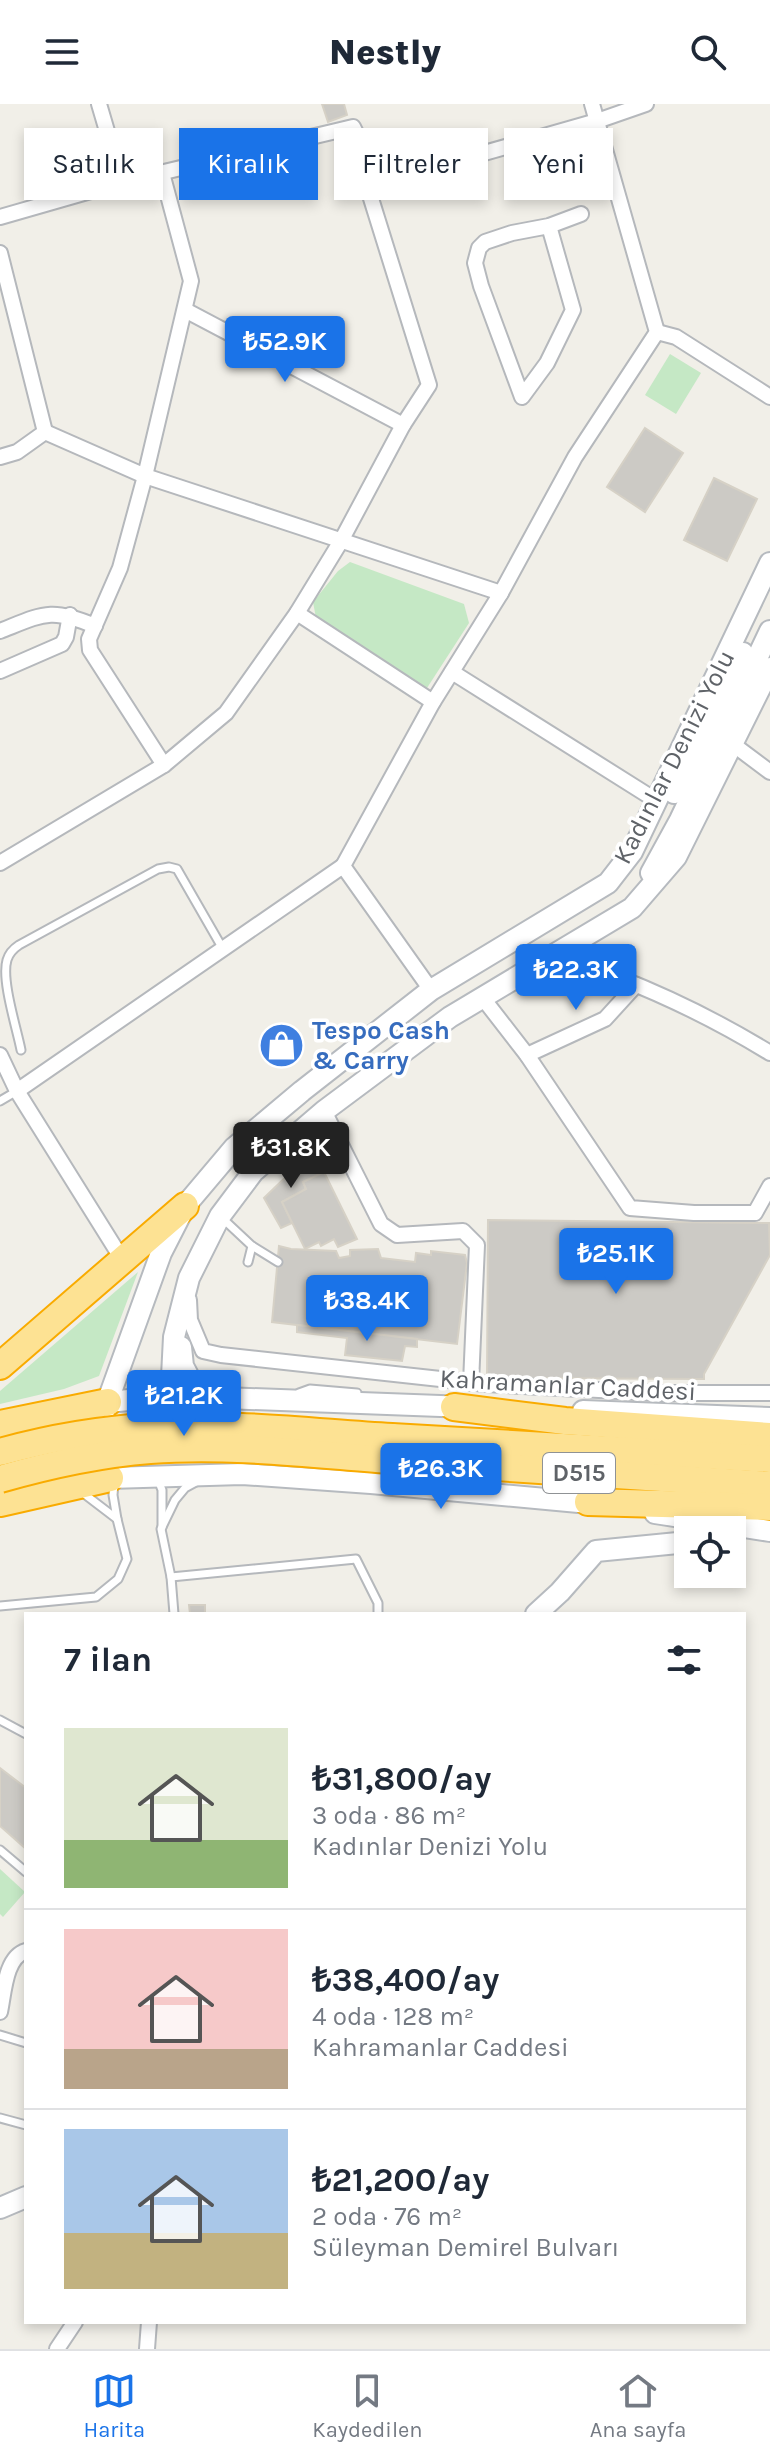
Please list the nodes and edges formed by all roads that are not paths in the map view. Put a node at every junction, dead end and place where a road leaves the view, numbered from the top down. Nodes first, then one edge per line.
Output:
1 (99, 104) edge
2 (592, 104) edge
3 (646, 104) edge
4 (597, 121) junction
5 (106, 128) edge
6 (334, 132) edge
7 (488, 152) edge
8 (163, 173) edge
9 (163, 177) edge
10 (59, 200) edge
11 (371, 200) edge
12 (581, 214) dead end
13 (0, 217) edge
14 (549, 226) junction
15 (0, 253) edge
16 (185, 310) junction
17 (657, 332) junction
18 (770, 397) edge
19 (403, 425) junction
20 (45, 432) junction
21 (0, 457) edge
22 (145, 476) junction
23 (341, 541) junction
24 (770, 563) edge
25 (501, 593) junction
26 (770, 595) edge
27 (297, 613) junction
28 (70, 615) junction
29 (95, 626) junction
30 (0, 631) edge
31 (770, 631) edge
32 (770, 668) edge
33 (0, 671) edge
34 (452, 672) junction
35 (433, 702) junction
36 (734, 745) junction
37 (164, 765) junction
38 (770, 772) edge
39 (657, 801) junction
40 (0, 863) edge
41 (343, 866) junction
42 (608, 883) junction
43 (632, 908) junction
44 (223, 949) junction
45 (617, 977) dead end
46 (636, 985) junction
47 (431, 990) junction
48 (482, 997) junction
49 (450, 1017) junction
50 (21, 1050) dead end
51 (770, 1053) edge
52 (0, 1055) edge
53 (527, 1055) junction
54 (17, 1091) junction
55 (0, 1101) edge
56 (324, 1111) junction
57 (770, 1186) edge
58 (185, 1206) junction
59 (220, 1216) junction
60 (252, 1246) junction
61 (122, 1259) junction
62 (248, 1262) dead end
63 (278, 1262) dead end
64 (189, 1278) junction
65 (178, 1323) junction
66 (0, 1366) edge
67 (471, 1383) junction
68 (770, 1393) edge
69 (171, 1396) junction
70 (226, 1398) junction
71 (108, 1402) junction
72 (454, 1407) junction
73 (770, 1418) edge
74 (0, 1424) edge
75 (0, 1435) edge
76 (770, 1436) edge
77 (390, 1449) junction
78 (0, 1452) edge
79 (770, 1459) edge
80 (242, 1474) junction
81 (159, 1476) junction
82 (112, 1478) junction
83 (770, 1485) edge
84 (66, 1487) junction
85 (2, 1494) edge
86 (588, 1502) joint
87 (117, 1519) junction
88 (767, 1523) edge
89 (161, 1529) junction
90 (746, 1531) edge
91 (674, 1543) edge
92 (171, 1577) junction
93 (0, 1606) edge
94 (174, 1612) edge
95 (380, 1612) edge
96 (538, 1612) edge
97 (0, 1720) edge
98 (24, 1733) edge
99 (0, 1850) edge
100 (24, 1870) edge
101 (24, 1951) edge
102 (0, 2012) edge
103 (0, 2035) edge
104 (24, 2042) edge
105 (0, 2118) edge
106 (24, 2124) edge
107 (24, 2198) edge
108 (0, 2208) edge
109 (74, 2324) edge
110 (149, 2324) edge
111 (57, 2349) edge
112 (147, 2349) edge

1 - 5 street
2 - 4 street
3 - 4 street
4 - 7 street
4 - 17 street
6 - 8 street
9 - 16 street
10 - 13 street
11 - 19 street
12 - 14 street
14 - 14 street
15 - 20 street
16 - 19 street
16 - 22 street
17 - 18 street
17 - 25 street
19 - 23 street
20 - 21 street
20 - 22 street
22 - 23 street
22 - 29 street
23 - 25 street
23 - 27 street
24 - 39 main road, Kadınlar Denizi Yolu
25 - 34 street
26 - 42 main road
27 - 35 street
27 - 37 street
28 - 29 street
28 - 30 street
28 - 33 street
29 - 37 street
31 - 43 main road
32 - 36 main road, Kadınlar Denizi Yolu
34 - 35 street
34 - 39 street
35 - 41 street
36 - 38 street
36 - 43 main road, Kadınlar Denizi Yolu
37 - 40 street
39 - 42 main road, Kadınlar Denizi Yolu
41 - 44 street
41 - 47 street
42 - 47 main road, Kadınlar Denizi Yolu
43 - 48 main road, Kadınlar Denizi Yolu
44 - 50 lane
44 - 54 street
45 - 46 street
46 - 51 street
46 - 53 street
47 - 49 main road
47 - 58 main road, Kadınlar Denizi Yolu
48 - 49 main road, Kadınlar Denizi Yolu
48 - 53 street
49 - 56 main road, Kadınlar Denizi Yolu
52 - 54 street
53 - 57 street
54 - 55 lane
54 - 61 street
56 - 59 main road, Kadınlar Denizi Yolu
56 - 67 street
58 - 61 highway
58 - 71 main road, Kadınlar Denizi Yolu
59 - 60 lane
59 - 64 main road, Kadınlar Denizi Yolu
60 - 62 lane
60 - 63 lane
61 - 66 highway
64 - 65 main road, Kadınlar Denizi Yolu
64 - 67 street, Kahramanlar Caddesi
65 - 69 main road, Kadınlar Denizi Yolu
65 - 70 main road
67 - 68 street, Kahramanlar Caddesi
69 - 70 main road
69 - 71 main road
69 - 81 main road, Kadınlar Denizi Yolu
70 - 72 main road
71 - 74 highway
71 - 82 main road, Kadınlar Denizi Yolu
72 - 73 main road
72 - 76 highway
75 - 85 highway
77 - 78 highway, D515, bridge
77 - 79 highway, D515
77 - 83 highway, D515
77 - 85 highway, D515, bridge
80 - 81 main road
80 - 86 main road
80 - 89 lane
81 - 82 main road
81 - 89 lane
82 - 84 highway
82 - 87 lane
84 - 85 highway
84 - 87 lane
86 - 88 highway
87 - 93 lane
88 - 90 main road
89 - 92 lane
91 - 96 main road
92 - 94 lane
92 - 95 lane
97 - 98 lane
99 - 100 lane
101 - 102 street
103 - 104 lane
105 - 106 lane
107 - 108 main road
109 - 111 street
110 - 112 street

